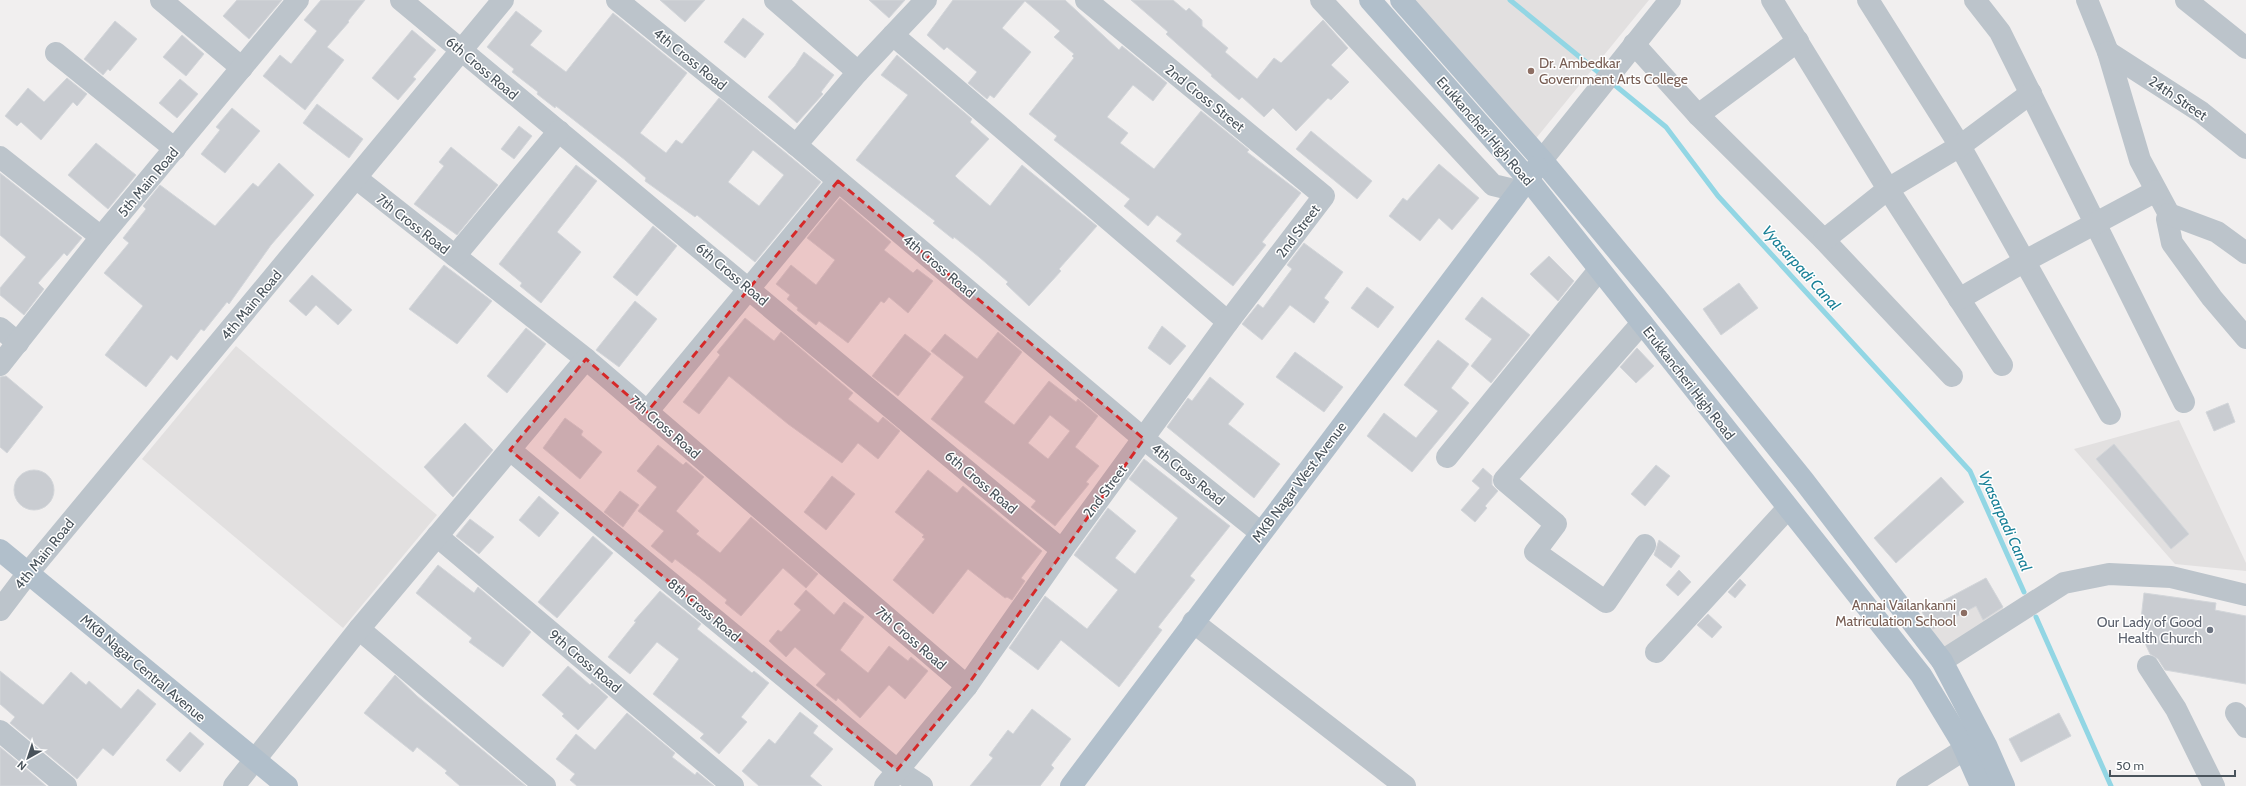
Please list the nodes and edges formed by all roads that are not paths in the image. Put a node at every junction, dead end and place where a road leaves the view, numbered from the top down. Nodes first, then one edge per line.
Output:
1 (161, 0) edge
2 (298, 0) edge
3 (400, 0) edge
4 (503, 0) edge
5 (617, 0) edge
6 (775, 0) edge
7 (926, 0) edge
8 (1086, 0) edge
9 (1321, 0) edge
10 (1370, 0) edge
11 (1401, 0) edge
12 (1670, 0) edge
13 (1772, 0) edge
14 (1868, 0) edge
15 (1975, 0) edge
16 (2087, 0) edge
17 (2186, 0) edge
18 (893, 35) junction
19 (1798, 41) junction
20 (1634, 44) junction
21 (2246, 48) edge
22 (460, 50) junction
23 (2108, 52) junction
24 (56, 53) dead end
25 (242, 68) junction
26 (858, 72) junction
27 (2031, 93) junction
28 (1698, 115) junction
29 (559, 131) junction
30 (796, 145) junction
31 (1960, 146) junction
32 (2246, 148) edge
33 (175, 149) junction
34 (0, 157) edge
35 (1542, 160) junction
36 (356, 178) junction
37 (838, 181) junction
38 (1523, 185) junction
39 (1888, 189) junction
40 (2156, 191) junction
41 (1324, 196) joint
42 (2169, 214) junction
43 (2096, 223) junction
44 (101, 237) junction
45 (1824, 240) junction
46 (2246, 253) edge
47 (455, 256) junction
48 (2025, 261) junction
49 (1599, 270) junction
50 (749, 288) junction
51 (1959, 299) junction
52 (1228, 322) junction
53 (1642, 323) junction
54 (0, 328) edge
55 (2246, 338) edge
56 (18, 343) junction
57 (586, 359) junction
58 (0, 365) edge
59 (2002, 365) dead end
60 (1952, 376) dead end
61 (2184, 402) dead end
62 (647, 412) junction
63 (2110, 414) dead end
64 (1144, 439) junction
65 (510, 450) junction
66 (1447, 457) dead end
67 (1788, 508) junction
68 (1261, 533) junction
69 (437, 536) junction
70 (1645, 545) dead end
71 (0, 550) edge
72 (1062, 550) junction
73 (28, 573) junction
74 (2246, 595) edge
75 (0, 610) edge
76 (1193, 622) junction
77 (359, 629) junction
78 (1656, 652) dead end
79 (1942, 661) junction
80 (2148, 666) dead end
81 (967, 686) junction
82 (0, 731) edge
83 (1965, 749) junction
84 (254, 760) junction
85 (891, 778) edge
86 (1933, 779) edge
87 (66, 786) edge
88 (234, 786) edge
89 (287, 786) edge
90 (545, 786) edge
91 (733, 786) edge
92 (922, 786) edge
93 (1071, 786) edge
94 (1405, 786) edge
95 (1907, 786) edge
96 (1981, 786) edge
97 (2004, 786) edge
98 (2214, 786) edge

1 - 25 street
2 - 25 street, 5th Main Road
3 - 22 street, 6th Cross Road
4 - 22 street, 4th Main Road
5 - 30 street, 4th Cross Road
6 - 26 street
7 - 18 street
8 - 41 street, 2nd Cross Street
9 - 38 street
10 - 38 main road, Erukkancheri High Road
11 - 35 main road
12 - 20 street
13 - 19 street
14 - 31 street
15 - 27 street
16 - 23 street
17 - 21 street
18 - 26 street
18 - 52 street
19 - 28 street
19 - 39 street
20 - 28 street
20 - 35 street
22 - 29 street, 6th Cross Road
22 - 36 street, 4th Main Road
23 - 32 street, 24th Street
23 - 40 street
24 - 33 street
25 - 33 street, 5th Main Road
26 - 30 street
27 - 31 street
27 - 43 street
28 - 45 street
29 - 47 street
29 - 50 street, 6th Cross Road
30 - 37 street, 4th Cross Road
31 - 39 street
31 - 48 street
33 - 44 street, 5th Main Road
34 - 44 street
35 - 38 main road, MKB Nagar West Avenue
35 - 79 main road
36 - 47 street, 7th Cross Road
36 - 73 street, 4th Main Road
37 - 50 street
37 - 64 street, 4th Cross Road
38 - 49 main road, Erukkancheri High Road
38 - 68 main road, MKB Nagar West Avenue
39 - 45 street
39 - 51 street
40 - 42 street
40 - 43 street
41 - 52 street, 2nd Street
42 - 46 street
42 - 55 street
43 - 48 street
43 - 61 street
44 - 56 street, 5th Main Road
45 - 60 street
47 - 57 street, 7th Cross Road
48 - 51 street
48 - 63 street
49 - 53 main road, Erukkancheri High Road
49 - 66 street
50 - 62 street
50 - 72 street, 6th Cross Road
51 - 59 street
52 - 64 street, 2nd Street
53 - 67 main road, Erukkancheri High Road
53 - 70 street
54 - 56 street
56 - 58 street, 5th Main Road
57 - 62 street, 7th Cross Road
57 - 65 street
62 - 81 street, 7th Cross Road
64 - 68 street, 4th Cross Road
64 - 72 street, 2nd Street
65 - 69 street
65 - 85 street, 8th Cross Road
67 - 78 street
67 - 83 main road, Erukkancheri High Road
68 - 76 main road, MKB Nagar West Avenue
69 - 77 street
69 - 91 street, 9th Cross Road
71 - 73 main road, MKB Nagar Central Avenue
72 - 81 street, 2nd Street
73 - 75 street, 4th Main Road
73 - 84 main road, MKB Nagar Central Avenue
74 - 79 street
76 - 93 main road, MKB Nagar West Avenue
76 - 94 street
77 - 84 street
77 - 90 street
79 - 97 main road
80 - 98 street
81 - 85 street, 2nd Street
82 - 87 street
83 - 86 street
83 - 96 main road, Erukkancheri High Road
84 - 88 street
84 - 89 main road, MKB Nagar Central Avenue
85 - 92 street, 8th Cross Road
86 - 95 street

